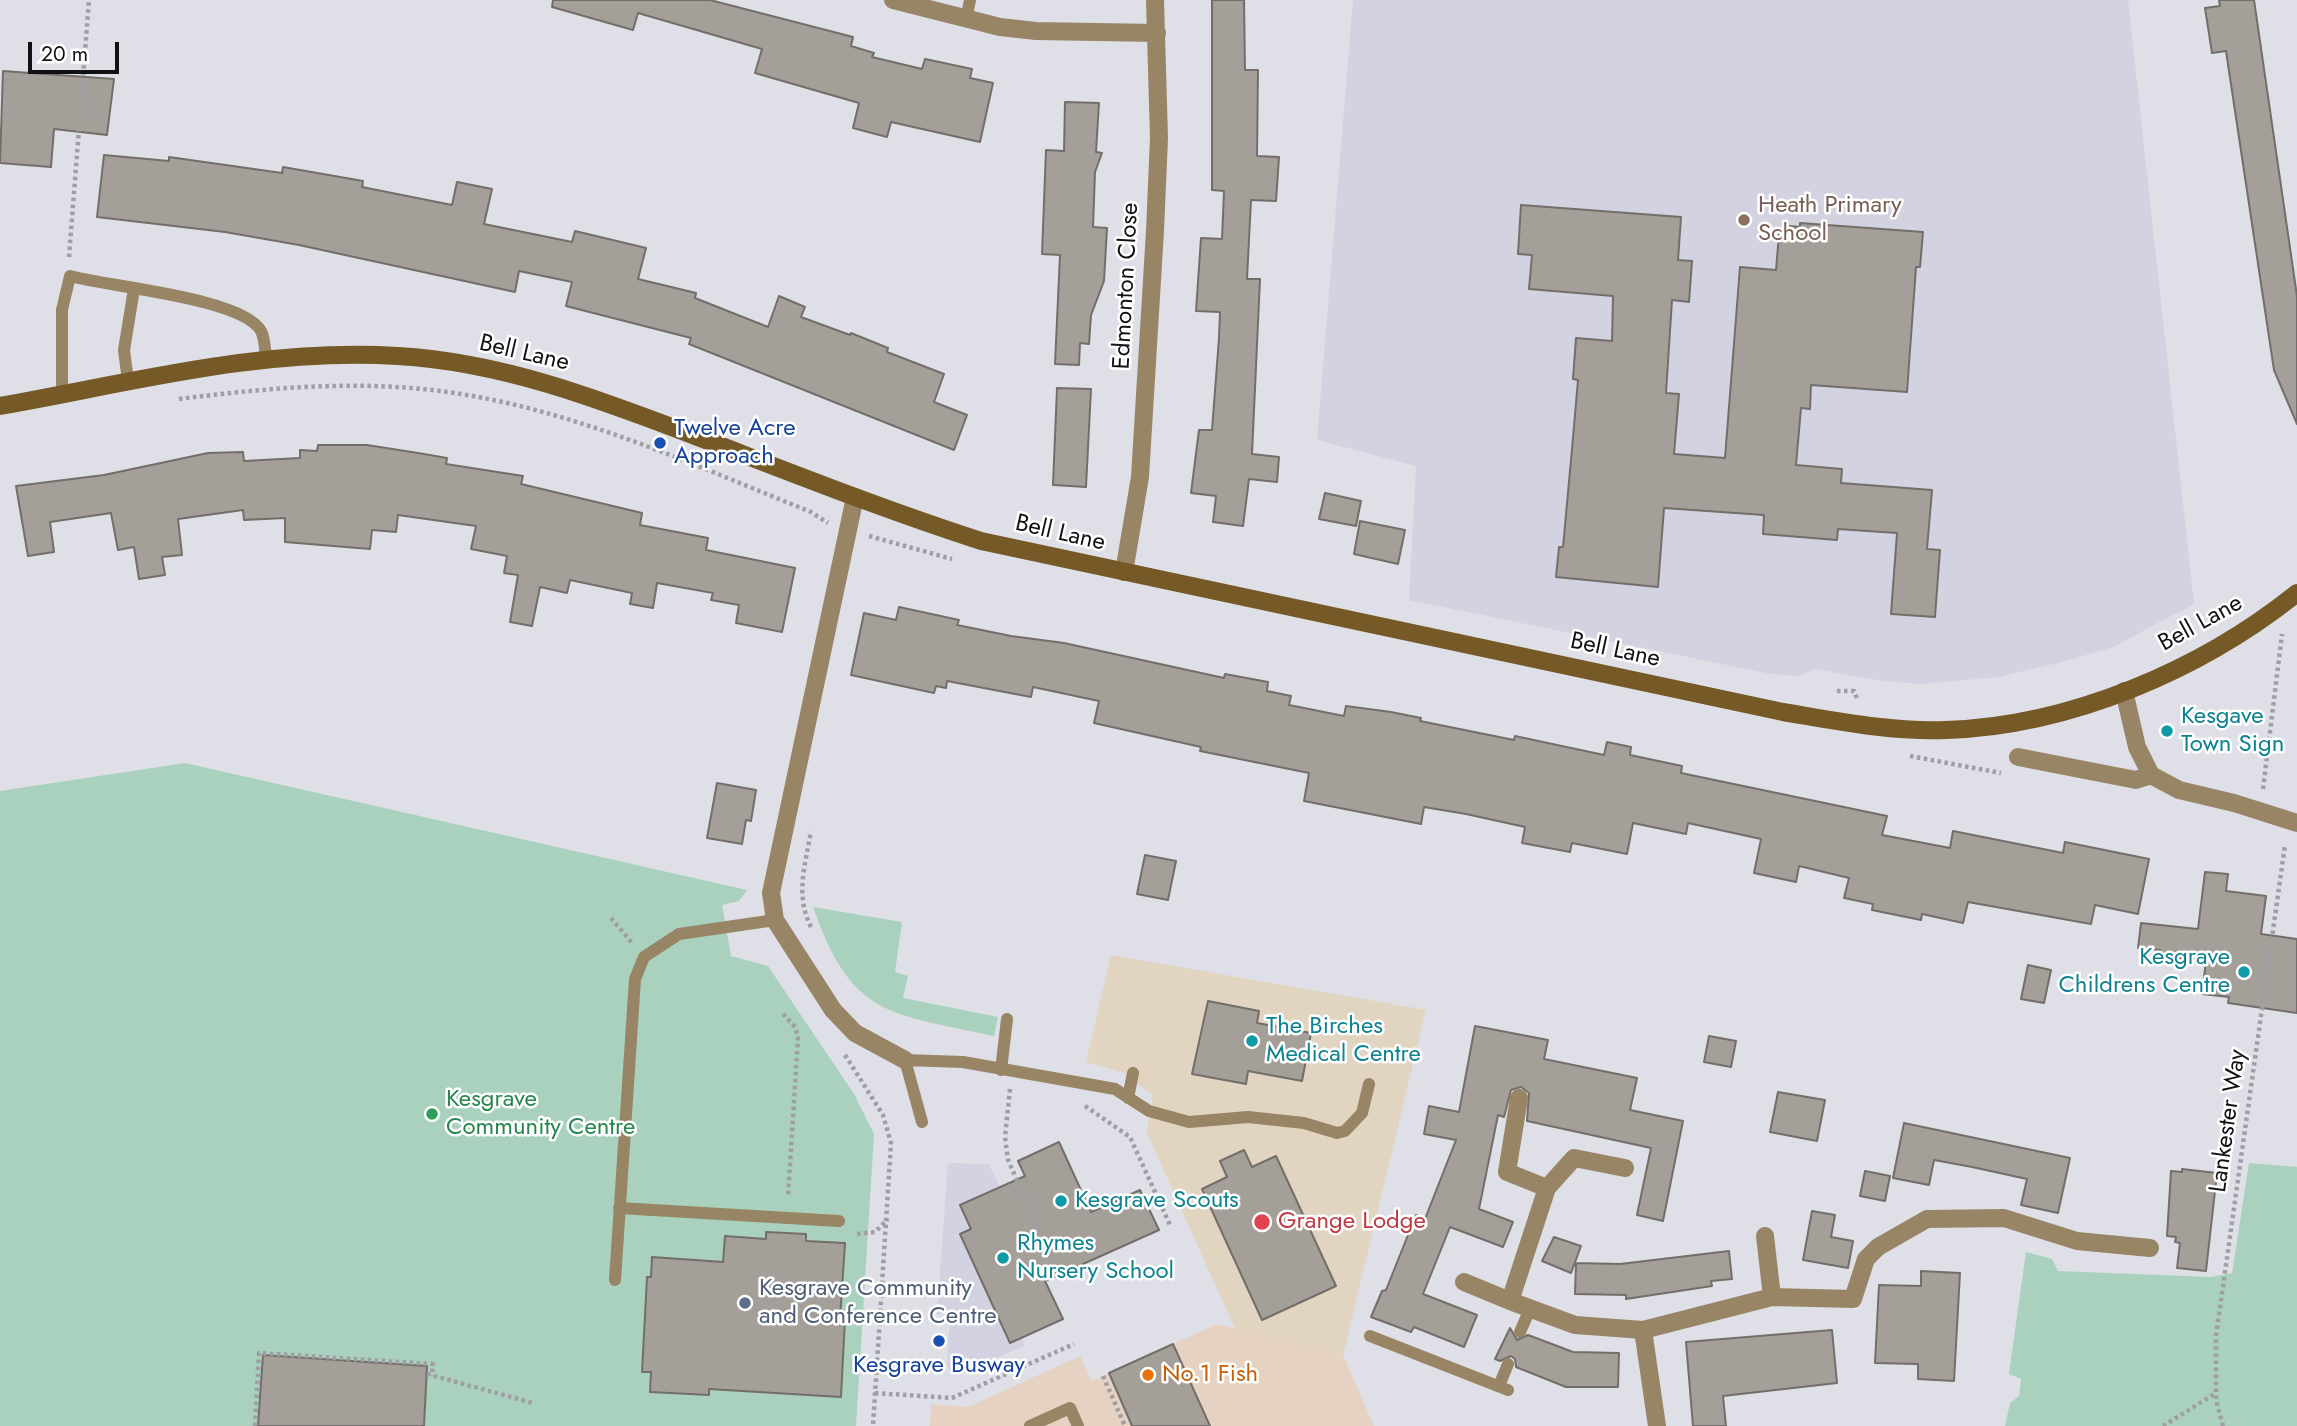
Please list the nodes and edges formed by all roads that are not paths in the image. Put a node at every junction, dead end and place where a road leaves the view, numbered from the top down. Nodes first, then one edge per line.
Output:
1 (893, 0) edge
2 (970, 0) edge
3 (1155, 0) edge
4 (965, 20) junction
5 (1157, 33) junction
6 (134, 289) junction
7 (266, 358) junction
8 (128, 381) junction
9 (62, 395) junction
10 (0, 406) edge
11 (855, 497) junction
12 (1124, 572) junction
13 (2291, 597) edge
14 (2124, 691) junction
15 (2018, 757) dead end
16 (2151, 775) junction
17 (2293, 821) edge
18 (775, 920) junction
19 (1007, 1019) dead end
20 (905, 1060) junction
21 (1006, 1070) junction
22 (1133, 1073) dead end
23 (1368, 1084) dead end
24 (1128, 1098) junction
25 (1519, 1098) dead end
26 (922, 1122) dead end
27 (1625, 1168) dead end
28 (1548, 1188) junction
29 (619, 1208) junction
30 (839, 1221) dead end
31 (1766, 1236) dead end
32 (2150, 1248) dead end
33 (615, 1280) dead end
34 (1464, 1282) dead end
35 (1772, 1297) junction
36 (1510, 1301) junction
37 (1530, 1308) junction
38 (1643, 1330) junction
39 (1520, 1332) dead end
40 (1370, 1336) dead end
41 (1508, 1364) dead end
42 (1030, 1426) edge
43 (1078, 1426) edge
44 (1657, 1426) edge

1 - 4 street
2 - 4 lane
3 - 5 street, Edmonton Close
4 - 5 street
5 - 12 street, Edmonton Close
6 - 7 lane
6 - 8 lane
6 - 9 lane
7 - 8 street, Bell Lane
7 - 11 street, Bell Lane
8 - 9 street, Bell Lane
9 - 10 street, Bell Lane
11 - 12 street, Bell Lane
11 - 18 street
12 - 14 street, Bell Lane
13 - 14 street, Bell Lane
14 - 16 street
15 - 16 street
16 - 17 street
18 - 20 street
18 - 29 lane
19 - 21 lane
20 - 21 lane
20 - 26 lane
21 - 24 lane
22 - 24 lane
23 - 24 lane
25 - 28 street
27 - 28 street
28 - 36 street
29 - 30 lane
29 - 33 lane
31 - 35 street
32 - 35 street
34 - 36 street
35 - 38 street
36 - 37 street
37 - 38 street
37 - 39 lane
38 - 44 street
40 - 41 lane
42 - 43 lane

